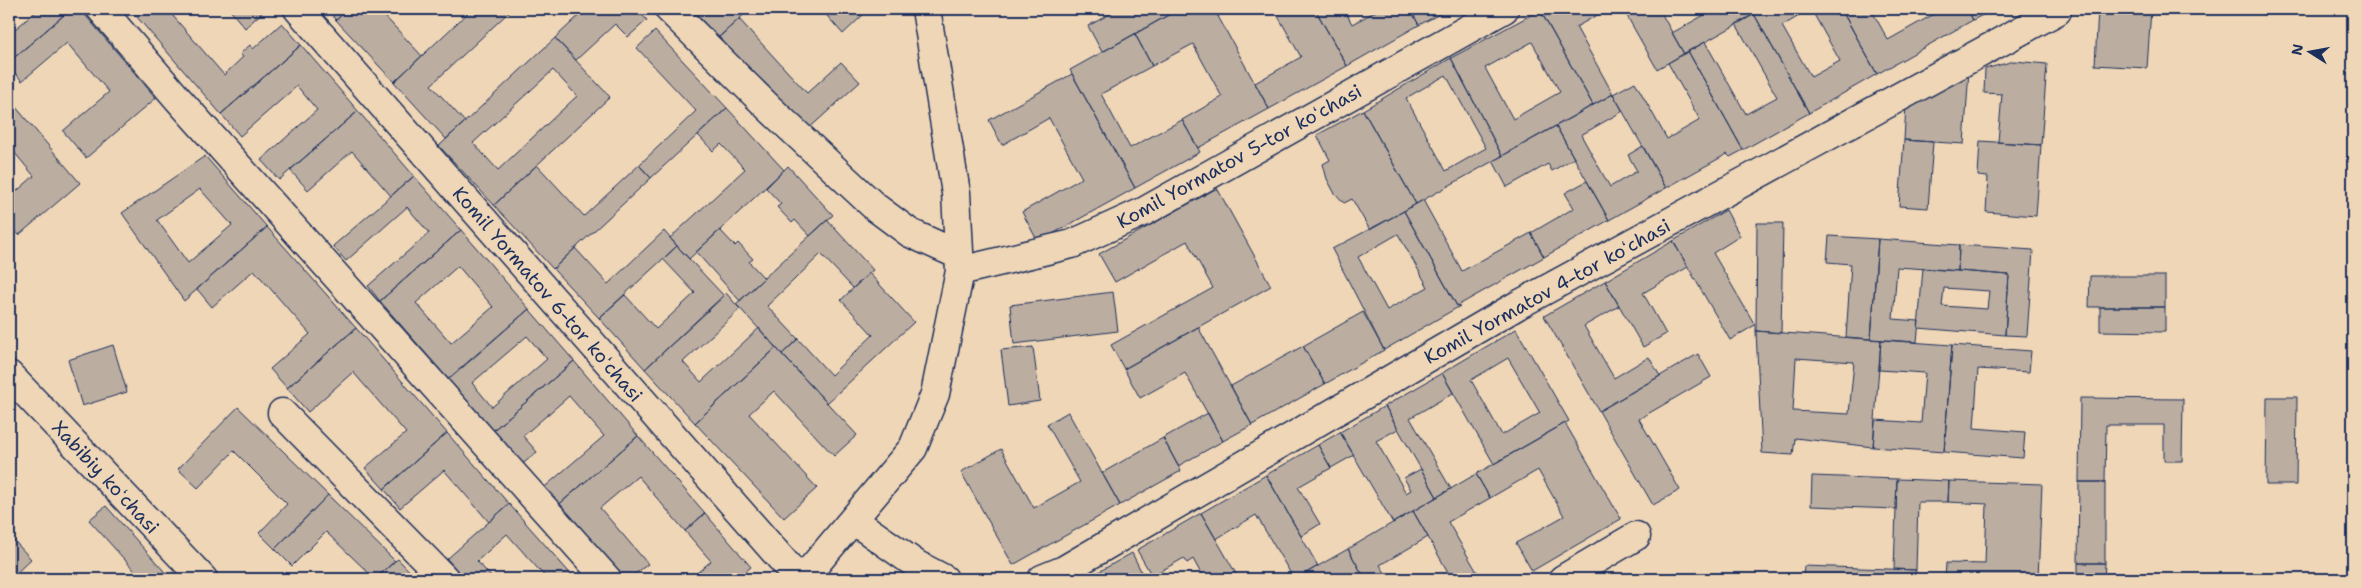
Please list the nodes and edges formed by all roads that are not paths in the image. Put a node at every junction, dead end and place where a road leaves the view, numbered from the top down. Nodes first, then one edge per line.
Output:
1 (101, 9) edge
2 (298, 9) edge
3 (669, 9) edge
4 (926, 9) edge
5 (1504, 9) edge
6 (2057, 11) dead end
7 (960, 263) junction
8 (9, 375) edge
9 (282, 413) dead end
10 (853, 520) junction
11 (1636, 536) dead end
12 (203, 579) edge
13 (445, 579) edge
14 (606, 579) edge
15 (798, 579) edge
16 (803, 579) edge
17 (944, 579) edge
18 (1042, 579) edge
19 (1563, 579) edge

1 - 14 street
2 - 15 street, Komil Yormatov 6-tor koʻchasi
3 - 7 street
4 - 7 street
5 - 7 street, Komil Yormatov 5-tor koʻchasi
6 - 18 street, Komil Yormatov 4-tor koʻchasi
7 - 10 street
8 - 12 street, Xabibiy koʻchasi
9 - 13 street
10 - 16 street
10 - 17 street
11 - 19 street

